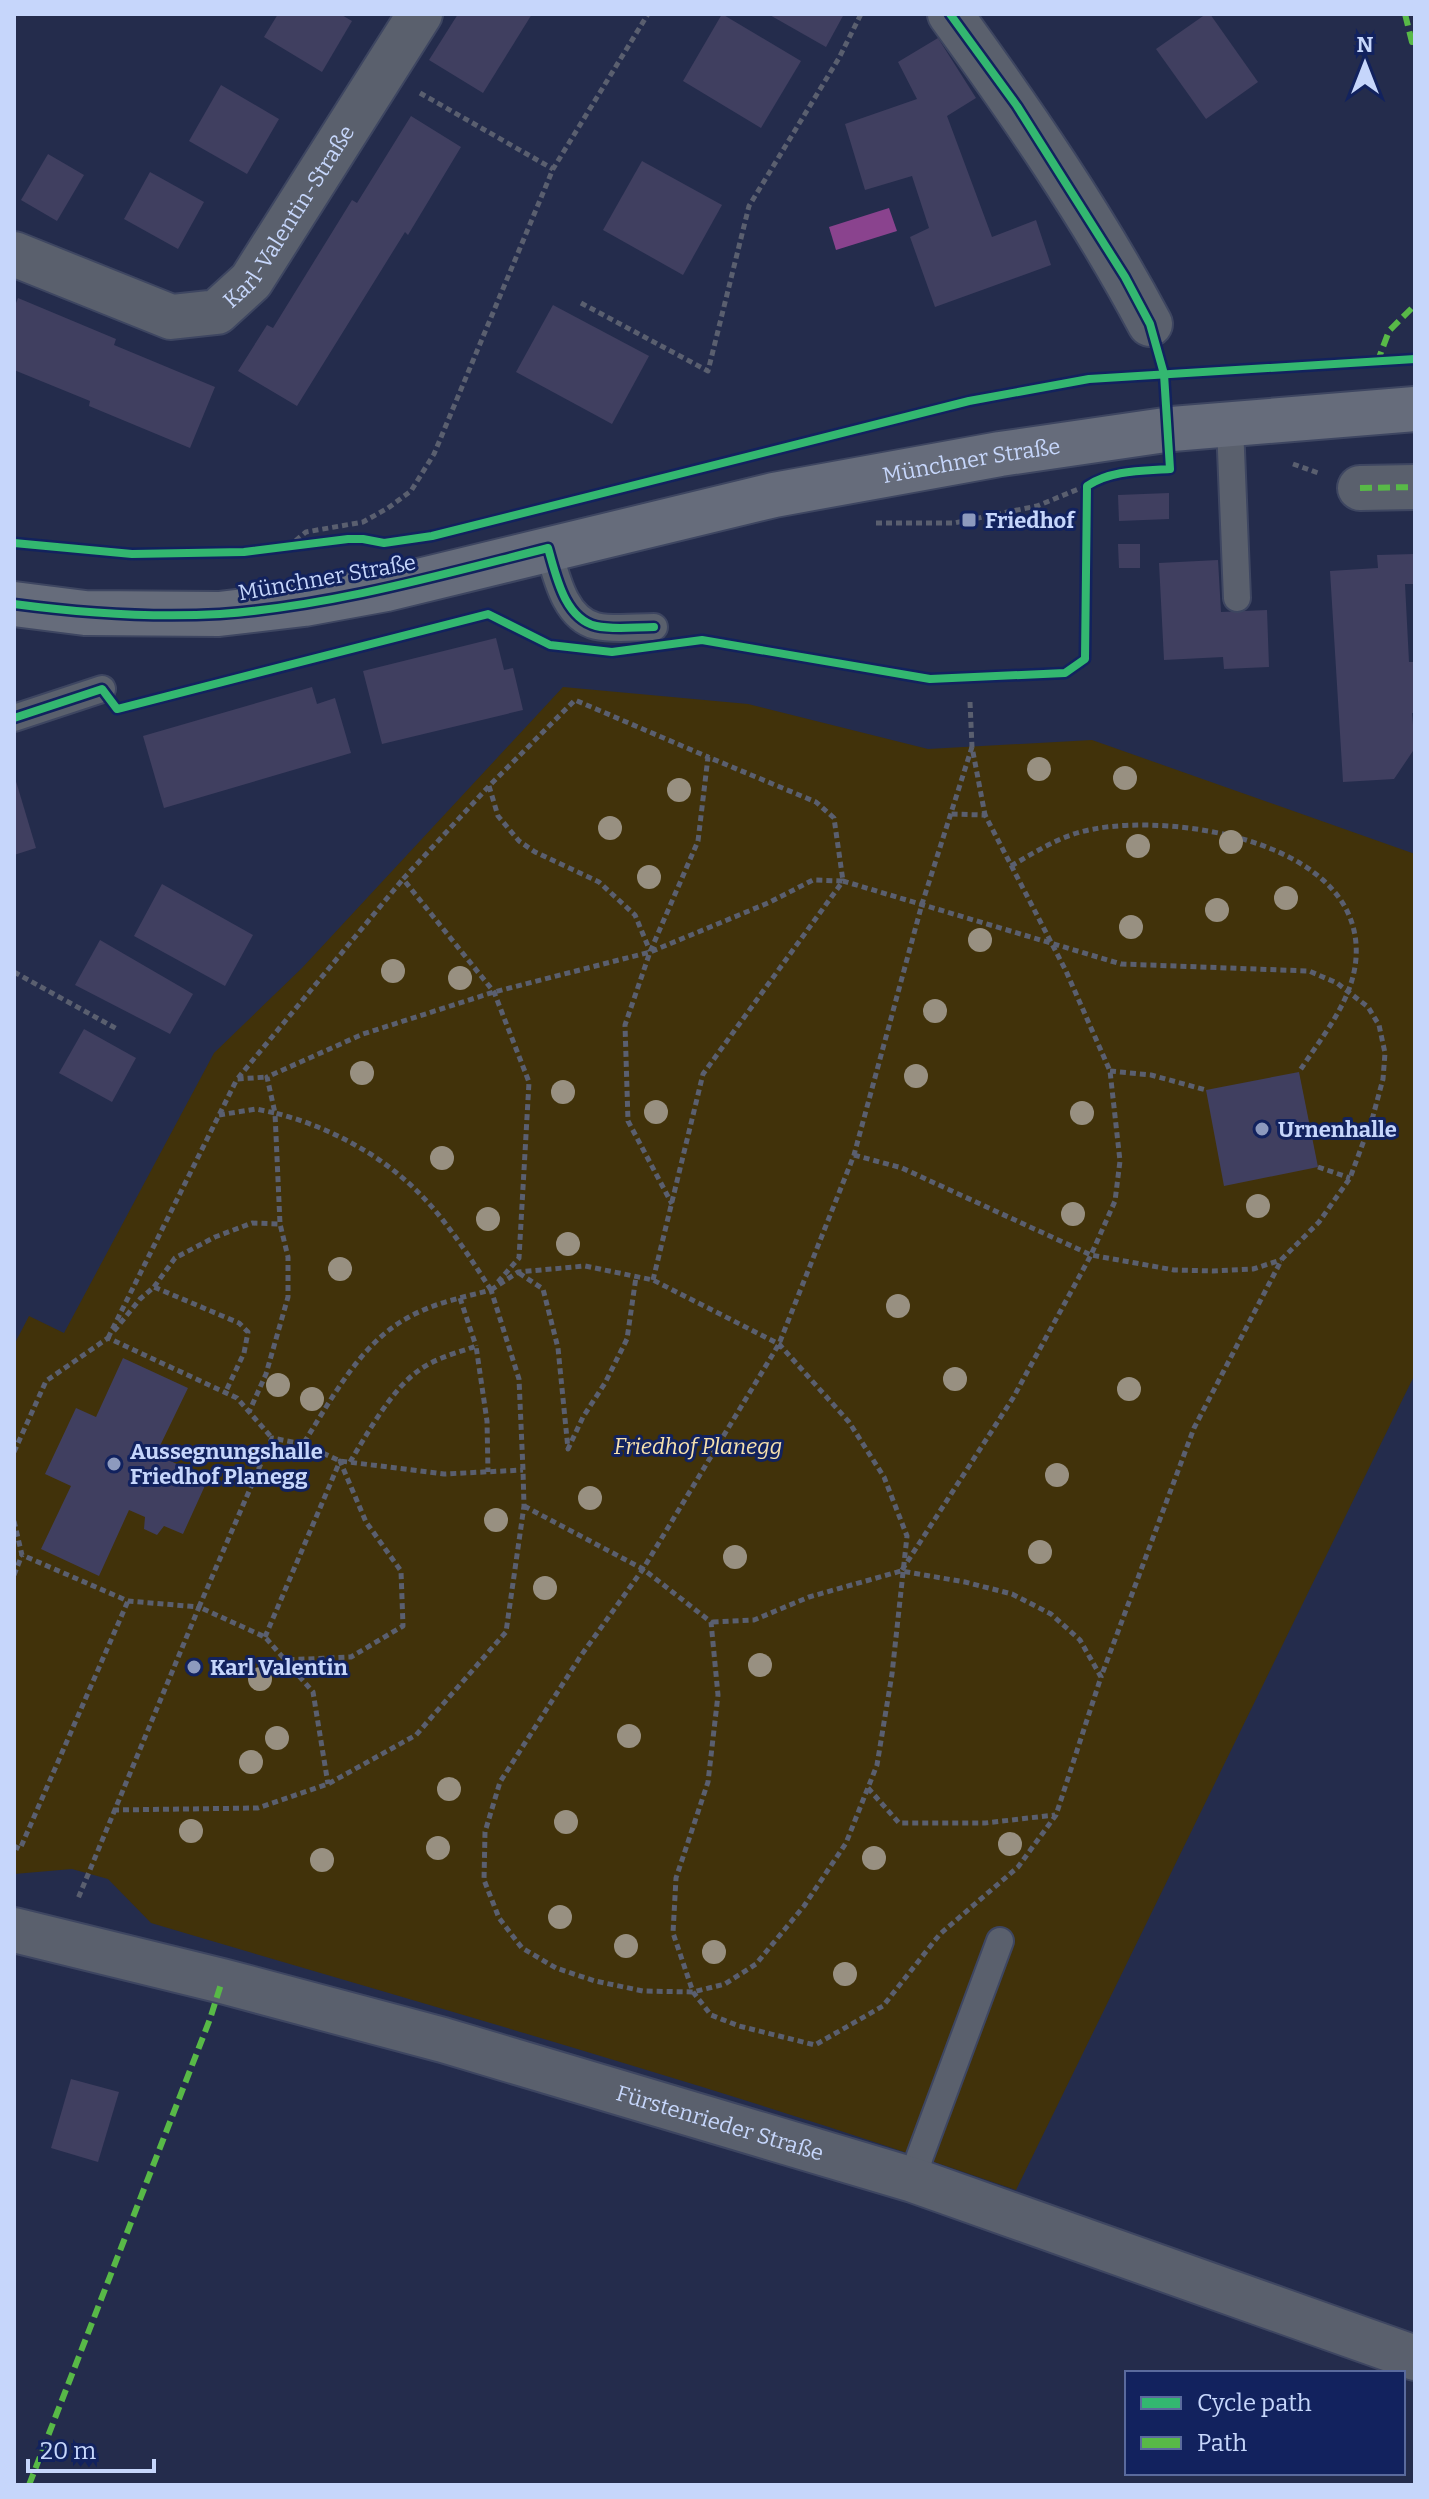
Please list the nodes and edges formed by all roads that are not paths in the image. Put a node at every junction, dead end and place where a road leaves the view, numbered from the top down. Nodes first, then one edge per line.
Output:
1 (420, 14) edge
2 (950, 14) edge
3 (14, 254) edge
4 (1150, 324) dead end
5 (1415, 409) edge
6 (1230, 426) junction
7 (1415, 487) edge
8 (1360, 488) dead end
9 (548, 548) junction
10 (1237, 598) dead end
11 (14, 604) edge
12 (654, 627) dead end
13 (102, 689) dead end
14 (14, 718) edge
15 (14, 1930) edge
16 (1000, 1941) dead end
17 (913, 2180) junction
18 (1415, 2358) edge

1 - 3 street, Karl-Valentin-Straße
2 - 4 street
5 - 6 main road, Münchner Straße
6 - 9 main road, Münchner Straße
6 - 10 lane
7 - 8 street
9 - 11 main road, Münchner Straße
9 - 12 lane
13 - 14 lane
15 - 17 street, Fürstenrieder Straße
16 - 17 lane
17 - 18 street, Fürstenrieder Straße

